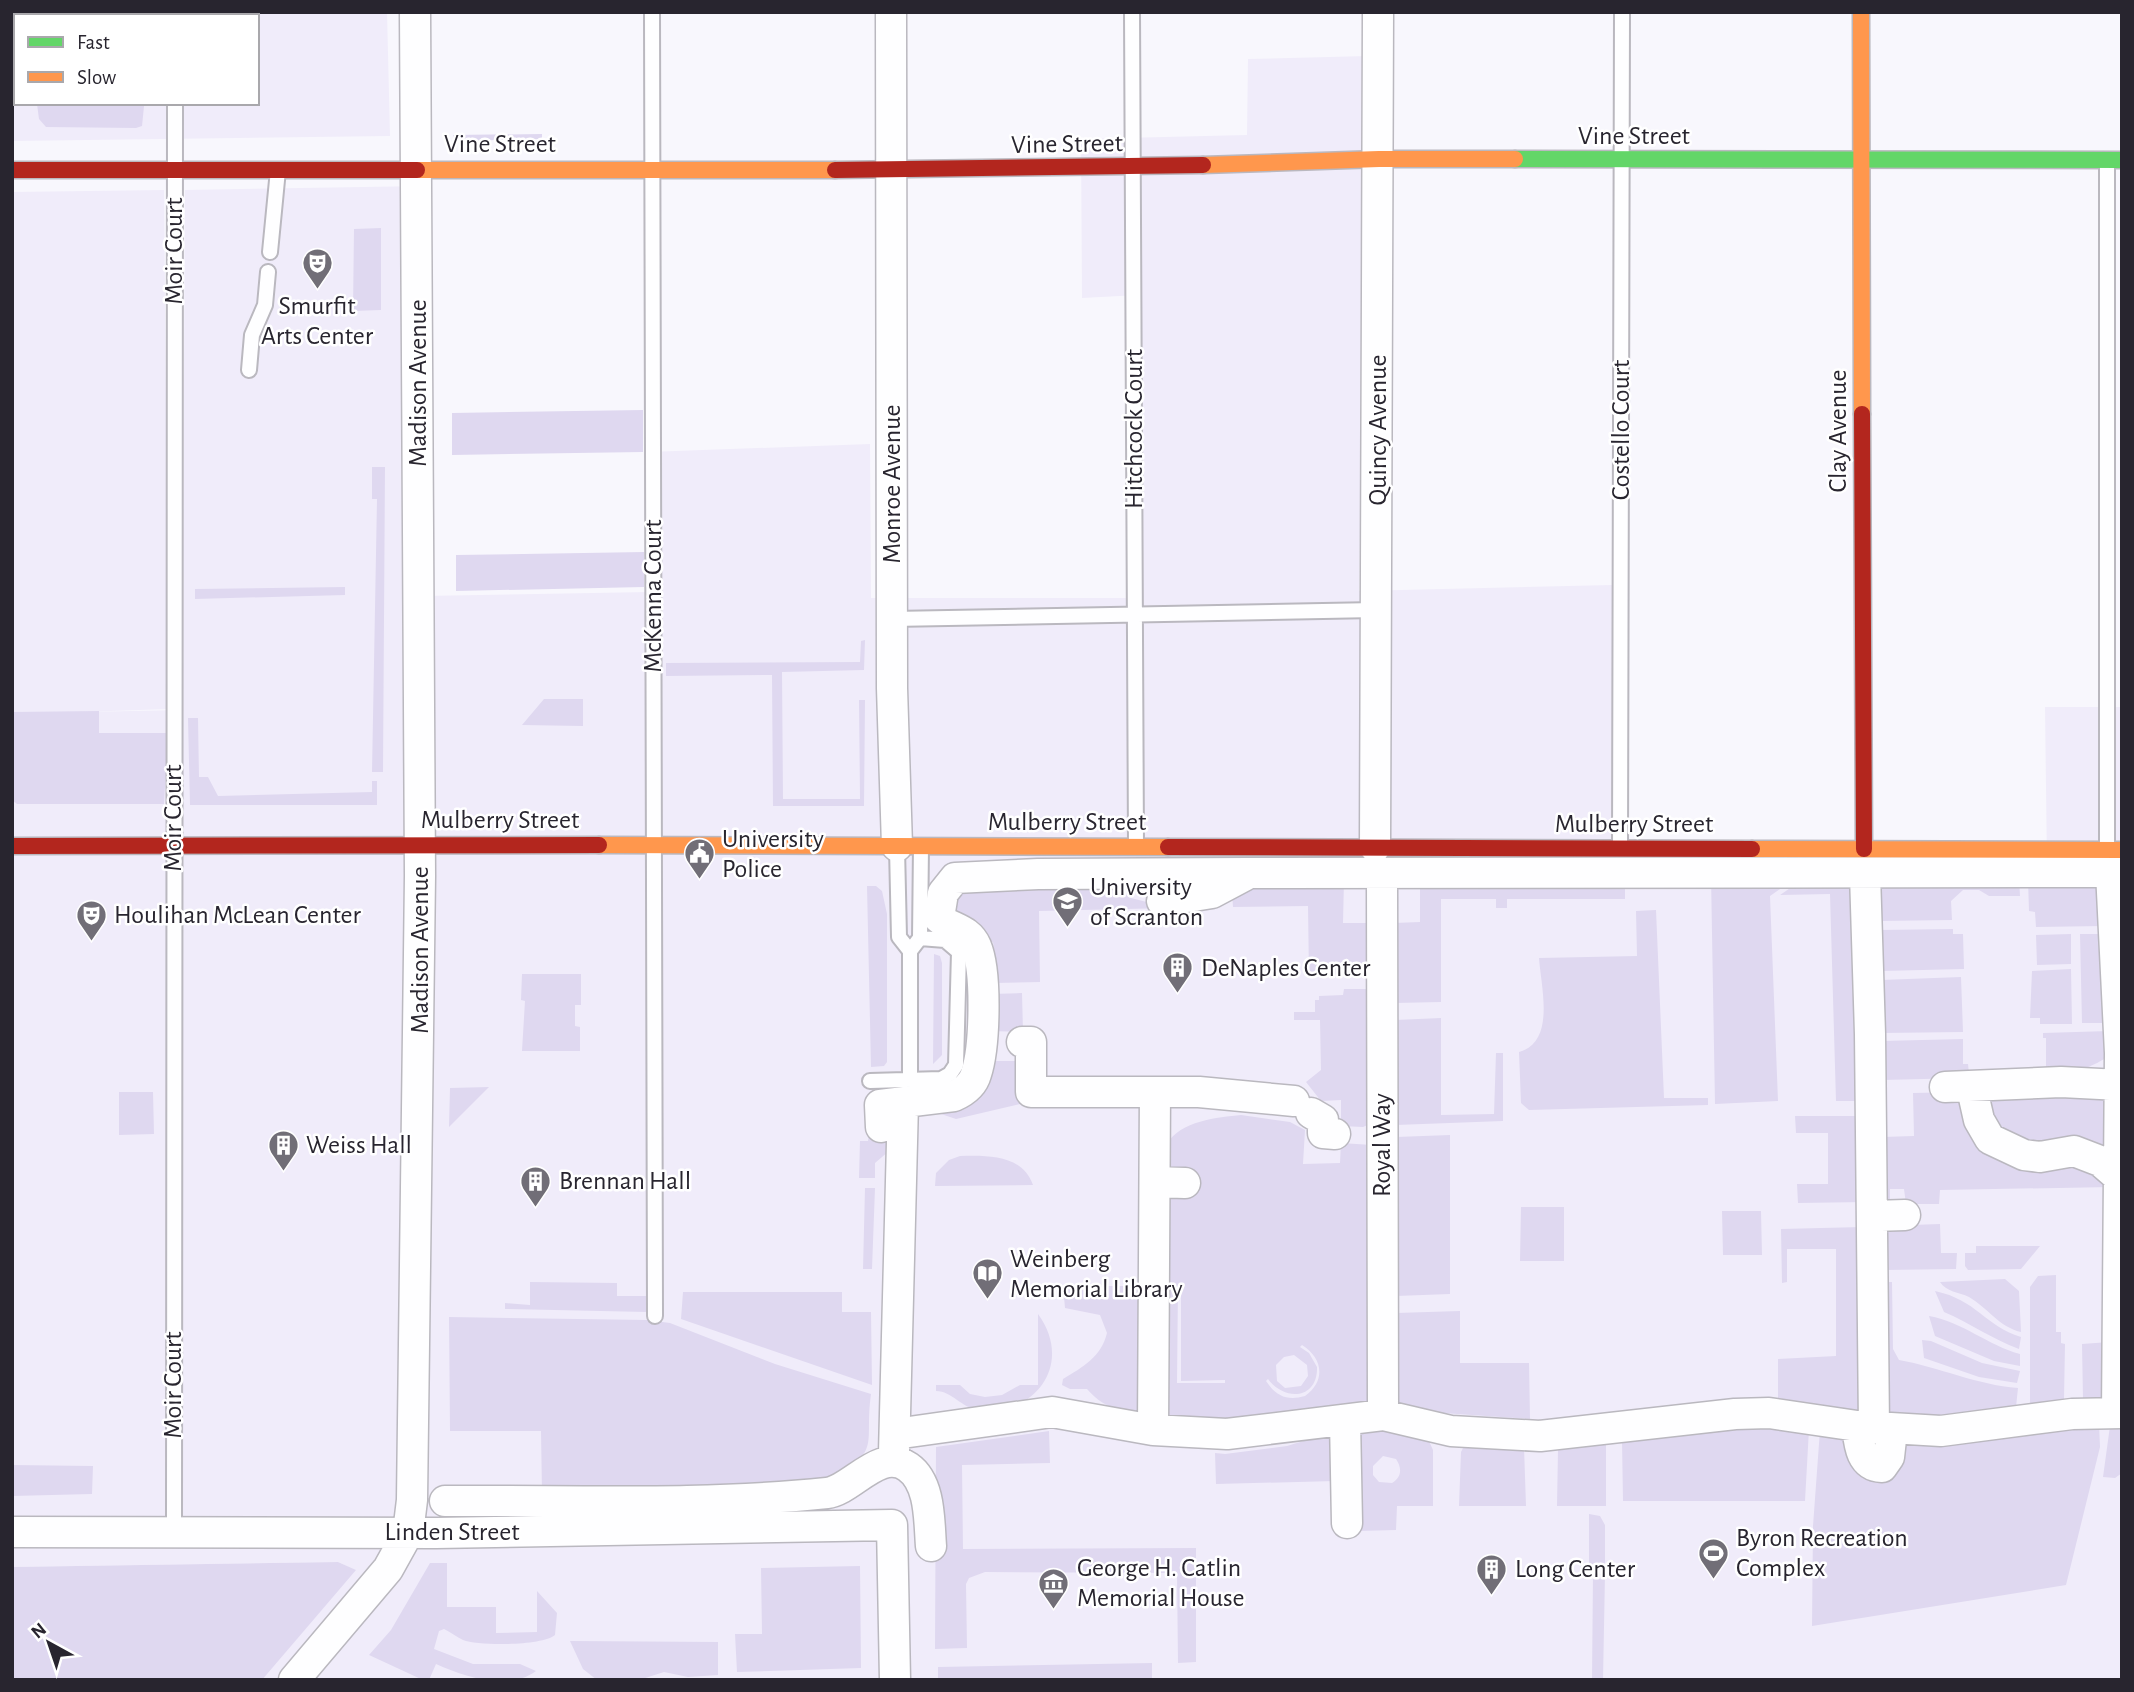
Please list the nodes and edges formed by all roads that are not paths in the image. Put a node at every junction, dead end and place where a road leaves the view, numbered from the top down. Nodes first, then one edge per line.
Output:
1 (415, 12) edge
2 (652, 12) edge
3 (891, 12) edge
4 (1132, 12) edge
5 (1378, 12) edge
6 (1622, 12) edge
7 (1861, 12) edge
8 (174, 105) edge
9 (1379, 159) junction
10 (1862, 159) junction
11 (2115, 160) edge
12 (1623, 161) junction
13 (1134, 167) junction
14 (175, 169) junction
15 (278, 169) junction
16 (416, 169) junction
17 (652, 169) junction
18 (891, 169) junction
19 (12, 170) edge
20 (270, 252) dead end
21 (268, 272) dead end
22 (249, 370) dead end
23 (1376, 610) junction
24 (1135, 614) junction
25 (892, 619) junction
26 (420, 844) junction
27 (174, 845) junction
28 (654, 845) junction
29 (12, 846) edge
30 (909, 846) junction
31 (1136, 846) junction
32 (1620, 848) junction
33 (1378, 861) junction
34 (2115, 861) edge
35 (1865, 862) junction
36 (1248, 873) junction
37 (1162, 901) dead end
38 (920, 938) junction
39 (910, 951) junction
40 (1022, 1042) dead end
41 (2121, 1053) edge
42 (870, 1081) dead end
43 (2061, 1082) junction
44 (2120, 1085) junction
45 (1155, 1092) junction
46 (897, 1113) junction
47 (1369, 1132) junction
48 (2120, 1178) edge
49 (1155, 1182) junction
50 (1185, 1183) dead end
51 (1905, 1215) dead end
52 (1873, 1216) junction
53 (2120, 1256) edge
54 (655, 1316) dead end
55 (2119, 1413) edge
56 (1383, 1415) junction
57 (1345, 1420) junction
58 (1874, 1428) junction
59 (1153, 1430) junction
60 (895, 1449) junction
61 (445, 1501) dead end
62 (1347, 1522) dead end
63 (12, 1532) edge
64 (174, 1533) junction
65 (408, 1533) junction
66 (931, 1546) dead end
67 (293, 1680) edge
68 (895, 1680) edge

1 - 16 street, Madison Avenue
2 - 17 lane, McKenna Court
3 - 18 street, Monroe Avenue
4 - 13 lane, Hitchcock Court
5 - 9 street, Quincy Avenue
6 - 12 lane, Costello Court
7 - 10 main road, Clay Avenue
8 - 14 lane, Moir Court
9 - 12 main road, Vine Street
9 - 13 main road, Vine Street
9 - 23 street, Quincy Avenue
10 - 11 main road, Vine Street
10 - 12 main road, Vine Street
10 - 35 main road, Clay Avenue
11 - 34 lane
12 - 32 lane, Costello Court
13 - 18 main road, Vine Street
13 - 24 lane, Hitchcock Court
14 - 15 main road, Vine Street
14 - 19 main road, Vine Street
14 - 27 lane, Moir Court
15 - 16 main road, Vine Street
15 - 20 lane
16 - 17 main road, Vine Street
16 - 26 street, Madison Avenue
17 - 18 main road, Vine Street
17 - 28 lane, McKenna Court
18 - 25 street, Monroe Avenue
21 - 22 lane
23 - 24 lane
23 - 33 street, Quincy Avenue
24 - 25 lane
24 - 31 lane, Hitchcock Court
25 - 30 street, Monroe Avenue
26 - 27 main road, Mulberry Street
26 - 28 main road, Mulberry Street
26 - 65 street, Madison Avenue
27 - 29 main road, Mulberry Street
27 - 64 lane, Moir Court
28 - 30 main road, Mulberry Street
28 - 54 lane, McKenna Court
30 - 31 main road, Mulberry Street
30 - 38 lane, Monroe Avenue
30 - 39 lane, Monroe Avenue
31 - 33 main road, Mulberry Street
32 - 33 main road, Mulberry Street
32 - 35 main road, Mulberry Street
33 - 35 street
33 - 36 street
33 - 47 street, Royal Way
34 - 35 street
34 - 41 street
35 - 52 street
36 - 37 street
36 - 46 street
38 - 39 lane
38 - 46 lane
39 - 46 lane, Monroe Avenue
40 - 45 street
41 - 43 street
41 - 44 street
42 - 46 lane
43 - 44 street
43 - 48 street
44 - 48 street
45 - 47 street
45 - 49 street
46 - 60 street
47 - 56 street, Royal Way
48 - 53 street
49 - 50 street
49 - 59 street
51 - 52 street
52 - 58 street
53 - 55 street
55 - 58 street
56 - 57 street
56 - 58 street
57 - 59 street
57 - 62 street
59 - 60 street
60 - 61 street
60 - 66 street
63 - 64 street, Linden Street
64 - 65 street, Linden Street
65 - 67 street, Madison Avenue
65 - 68 street, Linden Street

